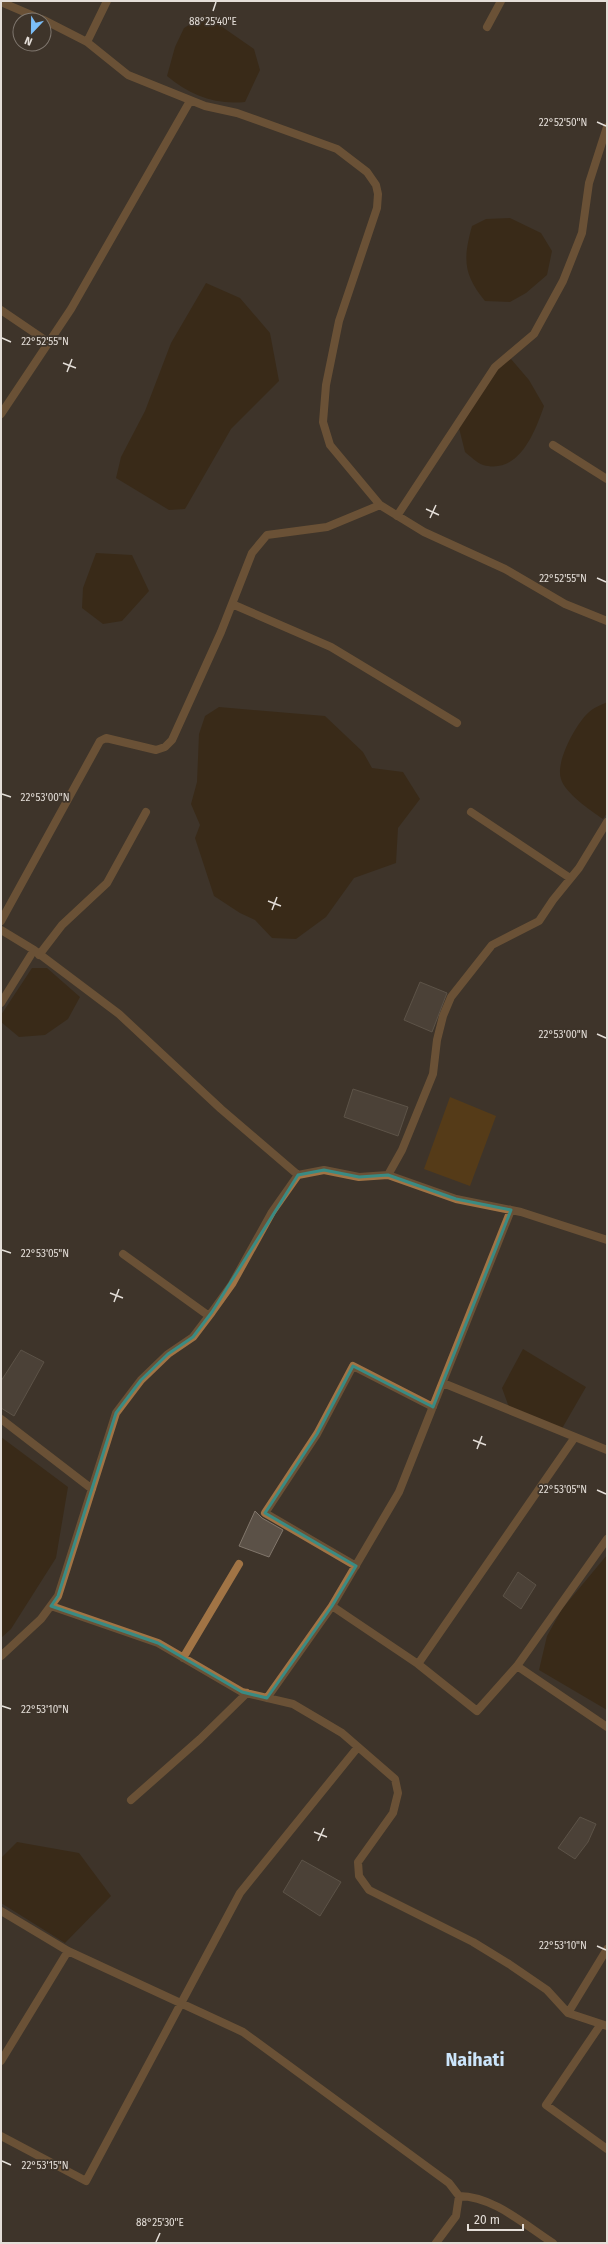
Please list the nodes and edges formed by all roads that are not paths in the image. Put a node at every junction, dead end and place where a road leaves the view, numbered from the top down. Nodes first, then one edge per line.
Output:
1 (107, 1) edge
2 (501, 1) edge
3 (1, 2) edge
4 (25, 12) edge
5 (52, 24) edge
6 (487, 27) dead end
7 (87, 42) junction
8 (190, 101) junction
9 (607, 127) edge
10 (1, 310) edge
11 (48, 342) junction
12 (1, 414) edge
13 (553, 445) dead end
14 (607, 479) edge
15 (380, 505) junction
16 (397, 516) junction
17 (232, 604) junction
18 (607, 621) edge
19 (457, 723) dead end
20 (146, 812) dead end
21 (471, 812) dead end
22 (607, 822) edge
23 (570, 878) junction
24 (1, 921) edge
25 (1, 930) edge
26 (36, 952) junction
27 (1, 1003) edge
28 (298, 1175) junction
29 (388, 1175) junction
30 (510, 1210) junction
31 (607, 1240) edge
32 (123, 1254) dead end
33 (209, 1316) junction
34 (443, 1383) junction
35 (433, 1407) junction
36 (1, 1419) edge
37 (575, 1437) junction
38 (607, 1450) edge
39 (92, 1489) junction
40 (607, 1539) edge
41 (239, 1564) dead end
42 (356, 1566) junction
43 (51, 1606) junction
44 (332, 1606) junction
45 (1, 1656) edge
46 (182, 1658) junction
47 (418, 1664) junction
48 (516, 1666) junction
49 (247, 1693) junction
50 (267, 1698) junction
51 (607, 1727) edge
52 (358, 1747) junction
53 (131, 1800) dead end
54 (1, 1911) edge
55 (607, 1949) edge
56 (68, 1951) junction
57 (181, 2003) junction
58 (568, 2013) junction
59 (604, 2025) edge
60 (1, 2061) edge
61 (1, 2136) edge
62 (607, 2150) edge
63 (459, 2196) junction
64 (436, 2243) edge
65 (553, 2243) edge

1 - 7 street
2 - 6 street
3 - 4 street
5 - 7 street
7 - 8 street
8 - 11 street
8 - 15 street
9 - 16 street
10 - 11 street
11 - 12 street
13 - 14 street
15 - 16 street
15 - 17 street
16 - 18 street
17 - 19 street
17 - 24 street
20 - 26 street
21 - 23 street
22 - 23 street
23 - 29 street
25 - 26 street
26 - 27 street
26 - 28 street
28 - 29 street
28 - 33 street
29 - 30 street
30 - 31 street
30 - 34 street
32 - 33 street
33 - 39 street
34 - 35 street
34 - 37 street
35 - 42 street
35 - 42 street
36 - 39 street
37 - 38 street
37 - 47 street
39 - 43 street
40 - 48 street
41 - 46 street
42 - 44 street
43 - 45 street
43 - 46 street
44 - 47 street
44 - 50 street
46 - 49 street
47 - 48 street
48 - 51 street
49 - 50 street
49 - 53 street
50 - 52 street
52 - 57 street
52 - 58 street
54 - 56 street
55 - 58 street
56 - 57 street
56 - 60 street
57 - 61 street
57 - 63 street
58 - 59 street
59 - 62 street
63 - 64 street
63 - 65 street

